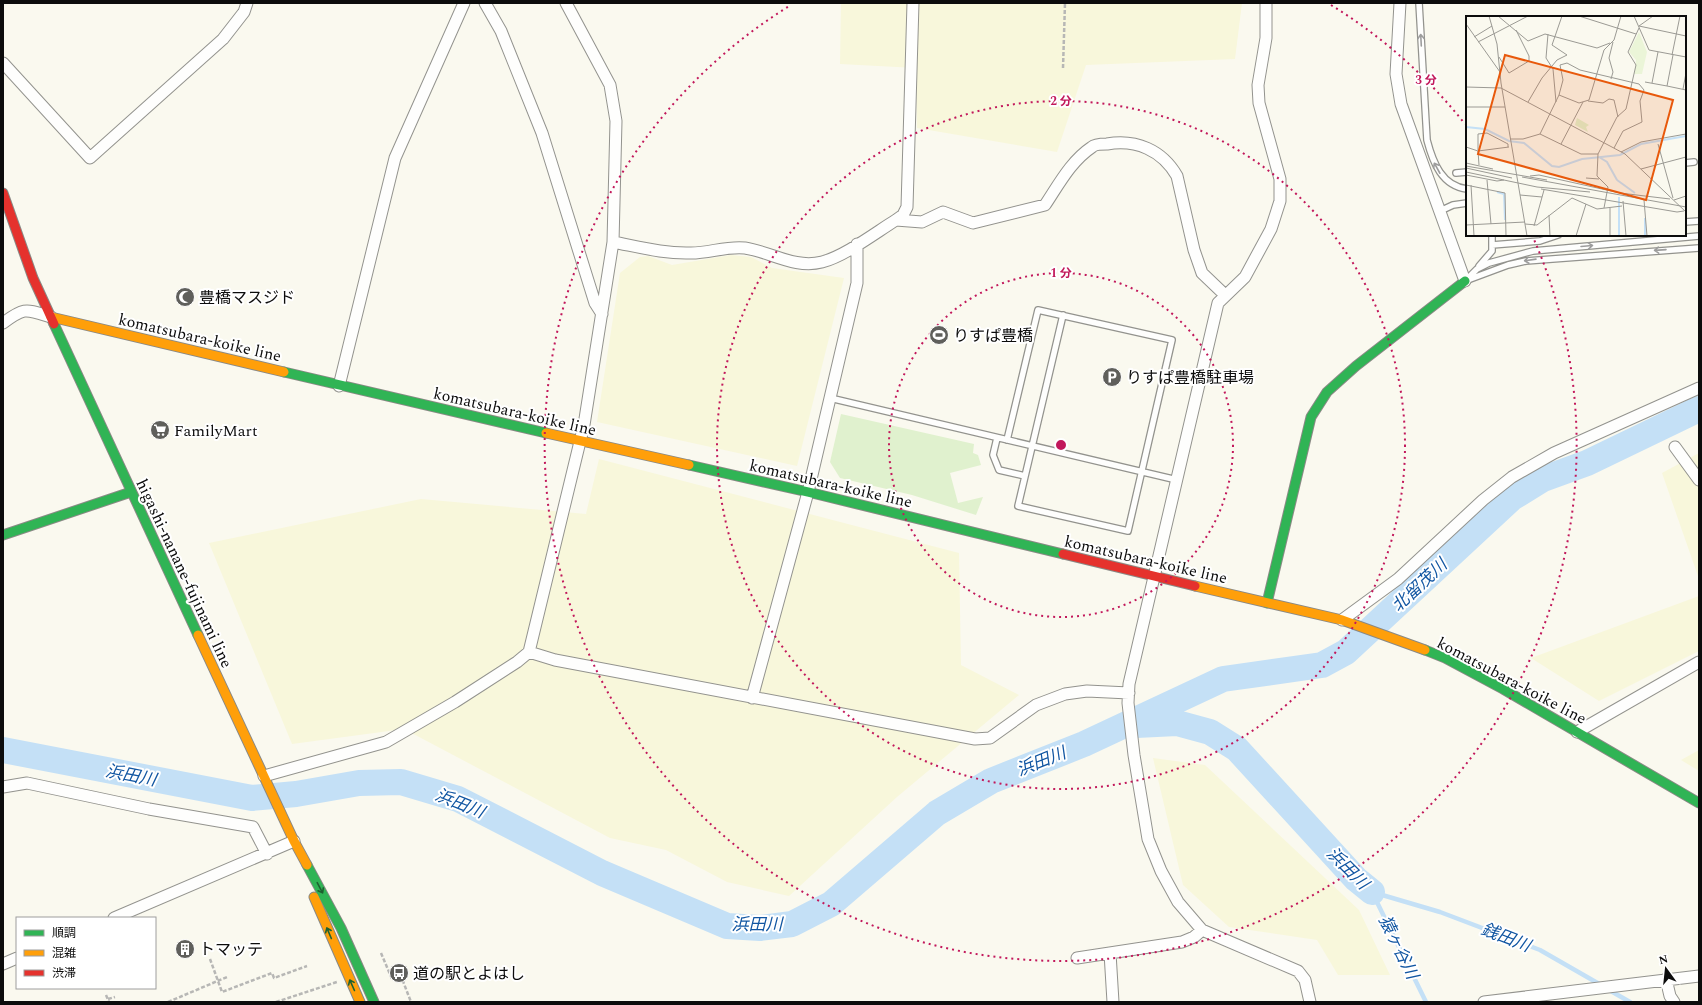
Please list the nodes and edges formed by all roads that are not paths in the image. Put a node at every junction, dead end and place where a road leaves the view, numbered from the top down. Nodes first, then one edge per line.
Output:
1 (247, 3) edge
2 (464, 3) edge
3 (485, 3) edge
4 (566, 3) edge
5 (913, 3) edge
6 (1266, 3) edge
7 (1400, 3) edge
8 (1419, 3) edge
9 (3, 63) edge
10 (1694, 162) dead end
11 (1686, 163) edge
12 (1466, 172) edge
13 (1456, 173) dead end
14 (1466, 190) edge
15 (3, 193) edge
16 (1466, 203) edge
17 (1440, 211) junction
18 (896, 220) junction
19 (1699, 221) edge
20 (1686, 222) edge
21 (1492, 236) edge
22 (1555, 236) edge
23 (1699, 236) edge
24 (613, 242) junction
25 (857, 244) junction
26 (1492, 245) junction
27 (1699, 248) edge
28 (1476, 270) junction
29 (1465, 281) junction
30 (1225, 296) junction
31 (602, 314) junction
32 (1063, 315) junction
33 (51, 317) junction
34 (3, 324) edge
35 (339, 386) junction
36 (1699, 388) edge
37 (829, 398) junction
38 (998, 438) junction
39 (1007, 440) junction
40 (578, 441) junction
41 (1032, 446) junction
42 (1675, 447) dead end
43 (1142, 472) junction
44 (1025, 476) junction
45 (1177, 480) junction
46 (1699, 480) edge
47 (131, 492) junction
48 (808, 492) junction
49 (3, 535) edge
50 (1154, 576) junction
51 (1267, 603) junction
52 (1347, 622) junction
53 (529, 652) junction
54 (1699, 662) edge
55 (752, 698) junction
56 (1128, 698) junction
57 (1577, 732) junction
58 (264, 776) junction
59 (3, 787) edge
60 (1699, 803) edge
61 (294, 841) junction
62 (267, 854) junction
63 (116, 917) edge
64 (1202, 930) junction
65 (1110, 953) junction
66 (16, 958) edge
67 (1077, 958) dead end
68 (3, 964) edge
69 (1699, 976) edge
70 (1666, 979) junction
71 (360, 1002) edge
72 (374, 1002) edge
73 (1113, 1002) edge
74 (1310, 1002) edge
75 (1484, 1002) edge
76 (1674, 1002) edge

1 - 9 street
2 - 35 street
3 - 31 street
4 - 24 street
5 - 18 street
6 - 30 street
7 - 17 street
14 -> 8 lane
10 - 11 lane
12 - 13 lane
15 - 33 main road
16 - 17 lane
17 - 29 street
18 - 25 street
18 - 30 street
19 - 20 lane
21 - 26 lane
22 - 26 lane
28 -> 23 lane
24 - 25 street
24 - 31 street
25 - 37 street
26 - 28 lane
27 -> 29 lane
28 - 29 lane
29 - 51 main road
30 - 45 street
31 - 40 street
32 - 39 lane
32 - 41 lane
32 - 43 lane
33 - 34 street
33 - 35 main road, komatsubara-koike line
33 - 47 main road, higashi-nanane-fujinami line
35 - 40 main road, komatsubara-koike line
36 - 52 street
37 - 38 lane
37 - 48 street
38 - 39 lane
38 - 44 lane
39 - 41 lane
40 - 48 main road, komatsubara-koike line
40 - 53 street
41 - 43 lane
41 - 44 lane
42 - 46 street
43 - 44 lane
43 - 45 lane
45 - 50 street
47 - 49 main road
47 - 58 main road, higashi-nanane-fujinami line
48 - 50 main road, komatsubara-koike line
48 - 55 street
50 - 51 main road, komatsubara-koike line
50 - 56 street
51 - 52 main road, komatsubara-koike line
52 - 57 main road, komatsubara-koike line
53 - 55 street
53 - 58 street
54 - 57 street
55 - 56 street
56 - 64 street
57 - 60 main road, komatsubara-koike line
58 - 61 main road, higashi-nanane-fujinami line
59 - 62 street
61 - 62 street
71 -> 61 main road, higashi-nanane-fujinami line
61 -> 72 main road, higashi-nanane-fujinami line
62 - 63 street
64 - 65 street
64 - 74 street
65 - 67 street
65 - 73 street
66 - 68 street
69 - 70 street
70 - 75 street
70 - 76 street

